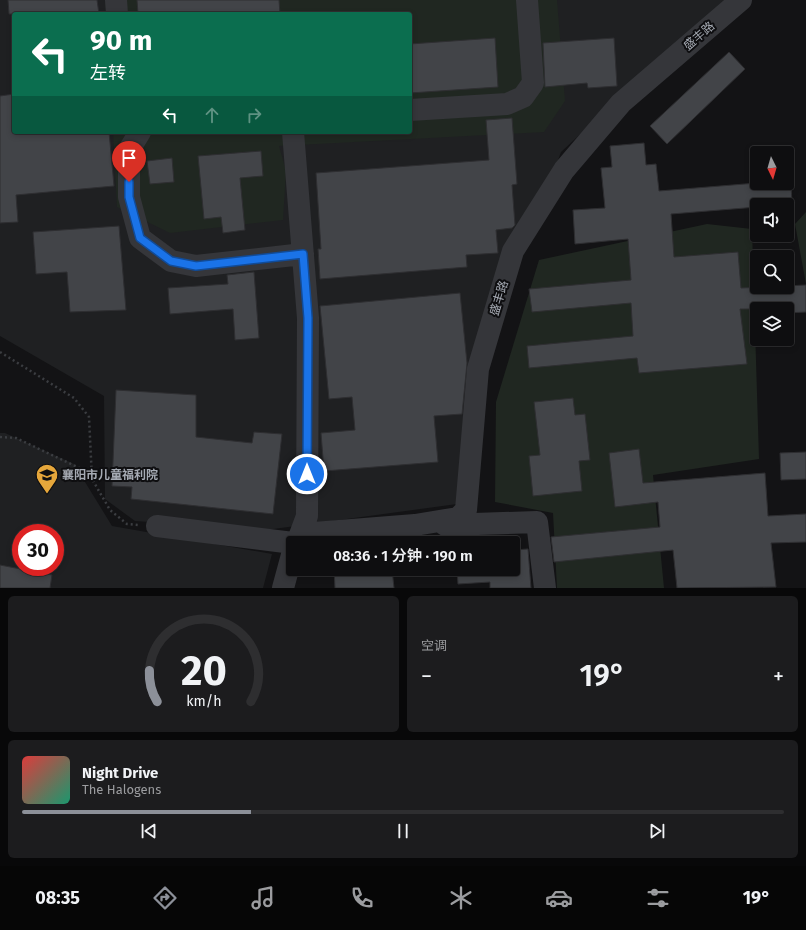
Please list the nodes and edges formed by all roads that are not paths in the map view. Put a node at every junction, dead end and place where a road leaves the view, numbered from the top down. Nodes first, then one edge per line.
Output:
1 (116, 0) edge
2 (527, 0) edge
3 (741, 0) edge
4 (117, 12) edge
5 (412, 110) edge
6 (137, 134) edge
7 (293, 134) edge
8 (128, 141) edge
9 (303, 254) junction
10 (415, 525) junction
11 (156, 526) road end
12 (298, 536) edge
13 (309, 536) edge
14 (286, 543) edge
15 (286, 576) edge
16 (283, 588) edge
17 (545, 588) edge

1 - 4 street
2 - 5 street
3 - 10 street, 盛丰路
6 - 8 street
7 - 9 street
8 - 9 street
9 - 12 street
10 - 13 street, 盛丰路
10 - 17 street
11 - 14 street
15 - 16 street

